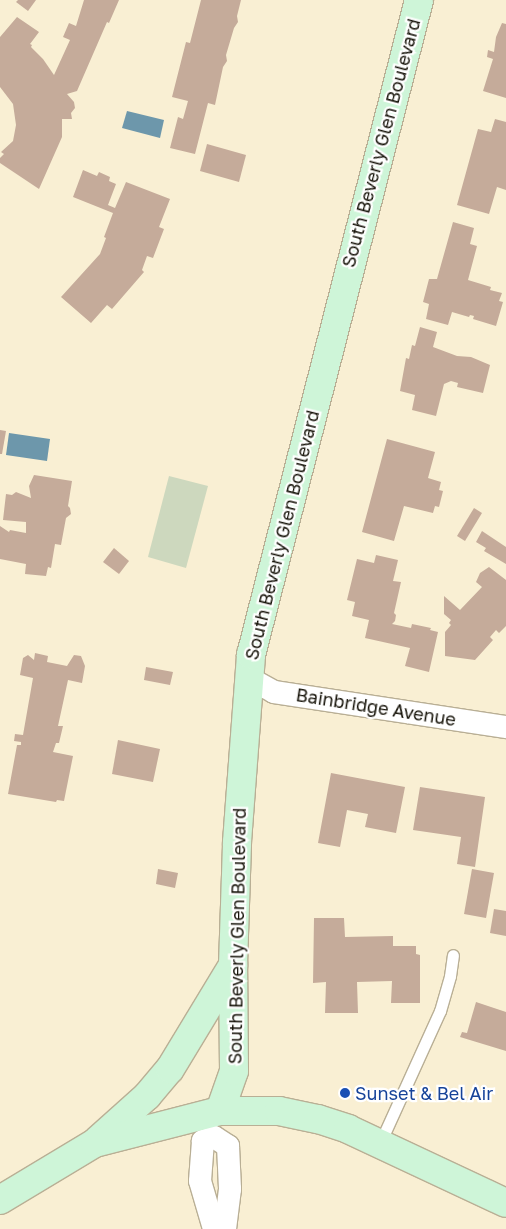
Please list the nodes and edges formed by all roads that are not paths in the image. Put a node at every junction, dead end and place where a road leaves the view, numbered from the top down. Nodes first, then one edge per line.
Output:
1 (419, 0) edge
2 (249, 678) junction
3 (506, 727) edge
4 (453, 955) dead end
5 (234, 964) junction
6 (217, 1124) junction
7 (95, 1143) junction
8 (380, 1143) junction
9 (0, 1200) edge
10 (506, 1204) edge
11 (214, 1229) edge
12 (226, 1229) edge

1 - 2 main road, South Beverly Glen Boulevard
2 - 3 street, Bainbridge Avenue
2 - 5 main road, South Beverly Glen Boulevard
4 - 8 lane
5 - 6 main road, South Beverly Glen Boulevard
5 - 7 main road
6 - 7 main road
6 - 8 main road
6 - 11 street
6 - 12 street
7 - 9 main road
8 - 10 main road

